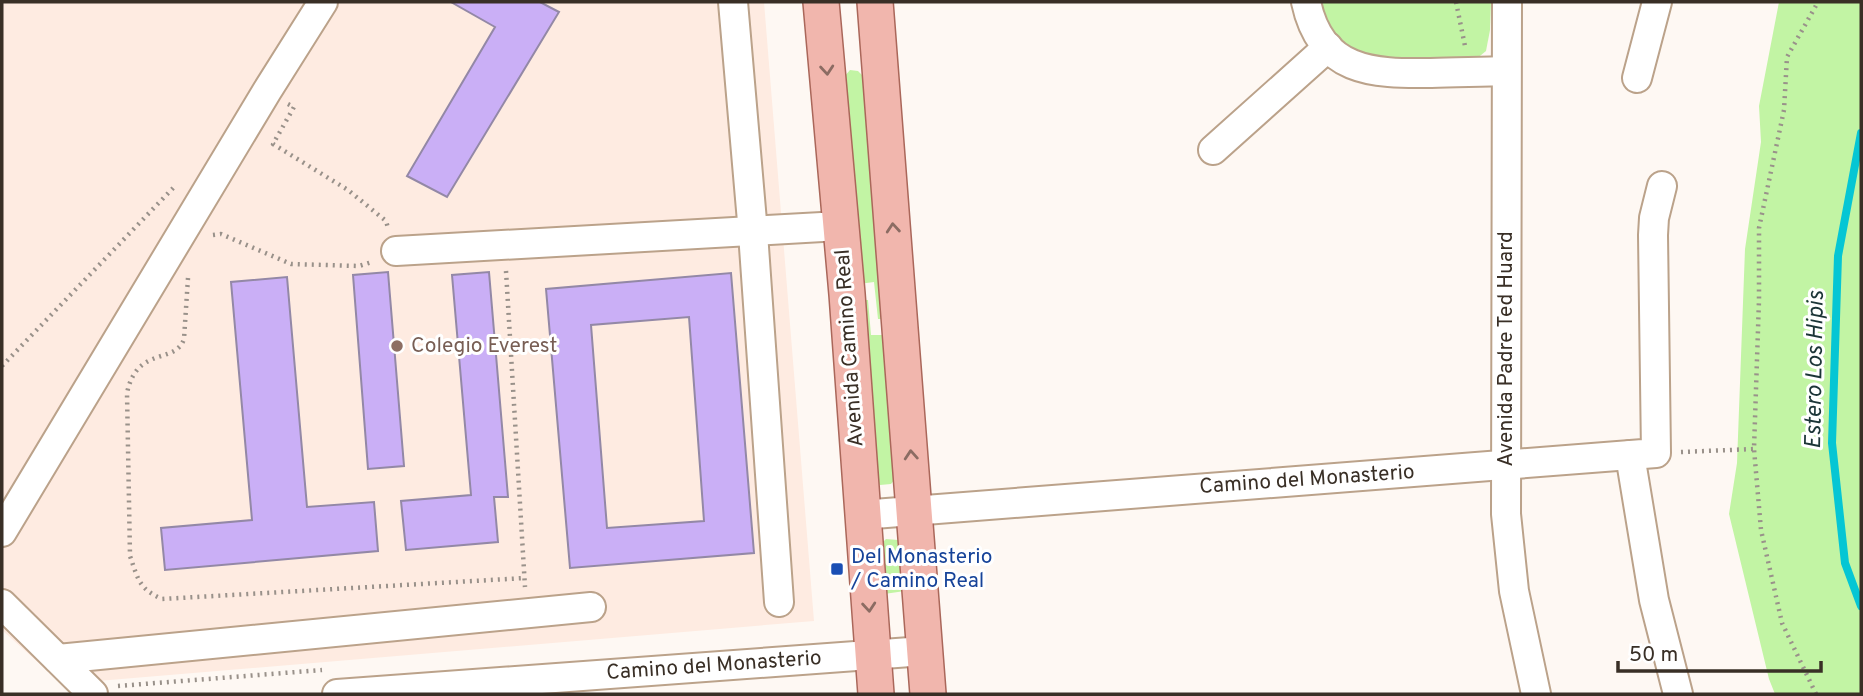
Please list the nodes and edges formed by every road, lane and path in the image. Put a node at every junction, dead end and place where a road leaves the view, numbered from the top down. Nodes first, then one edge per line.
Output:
1 (323, 2) edge
2 (733, 2) edge
3 (1306, 2) edge
4 (1456, 2) edge
5 (1507, 2) edge
6 (1657, 2) edge
7 (1818, 2) edge
8 (876, 16) edge
9 (823, 18) edge
10 (1328, 47) junction
11 (1506, 71) junction
12 (1470, 72) junction
13 (1637, 78) dead end
14 (267, 90) junction
15 (1213, 150) dead end
16 (182, 179) dead end
17 (1662, 186) dead end
18 (841, 226) junction
19 (753, 233) junction
20 (208, 237) dead end
21 (505, 245) junction
22 (396, 251) junction
23 (192, 268) dead end
24 (2, 366) edge
25 (1754, 449) junction
26 (1643, 454) junction
27 (1506, 465) junction
28 (915, 510) junction
29 (861, 515) junction
30 (2, 532) edge
31 (525, 578) junction
32 (779, 602) dead end
33 (2, 604) edge
34 (591, 607) dead end
35 (527, 614) junction
36 (924, 650) junction
37 (873, 654) junction
38 (58, 659) junction
39 (93, 694) edge
40 (337, 694) edge
41 (876, 694) edge
42 (928, 694) edge
43 (1536, 694) edge
44 (1678, 694) edge
45 (1815, 694) edge

1 - 14 street
2 - 19 street
3 - 10 street
4 - 12 path
5 - 11 street, Avenida Padre Ted Huard
6 - 13 street
7 - 25 path
8 - 9 main road
28 -> 8 main road
9 -> 18 main road, Avenida Camino Real
10 - 12 street
10 - 15 street
11 - 12 street
11 - 27 street, Avenida Padre Ted Huard
14 - 22 path
14 - 30 street
16 - 24 path
17 - 26 street
18 - 19 street
18 - 29 main road, Avenida Camino Real
19 - 21 street
19 - 32 street
20 - 22 path
21 - 22 street
21 - 31 path
23 - 31 path
25 - 26 path
25 - 45 path
26 - 27 street, Camino del Monasterio
26 - 44 street
27 - 28 street, Camino del Monasterio
27 - 43 street, Avenida Padre Ted Huard
28 - 29 street, Camino del Monasterio
28 - 36 main road
29 -> 37 main road, Avenida Camino Real
31 - 35 path
33 - 38 street
34 - 35 street
35 - 38 street
36 - 37 street, Camino del Monasterio
36 - 42 main road
37 - 40 street, Camino del Monasterio
37 - 41 main road, Avenida Camino Real
38 - 39 street

